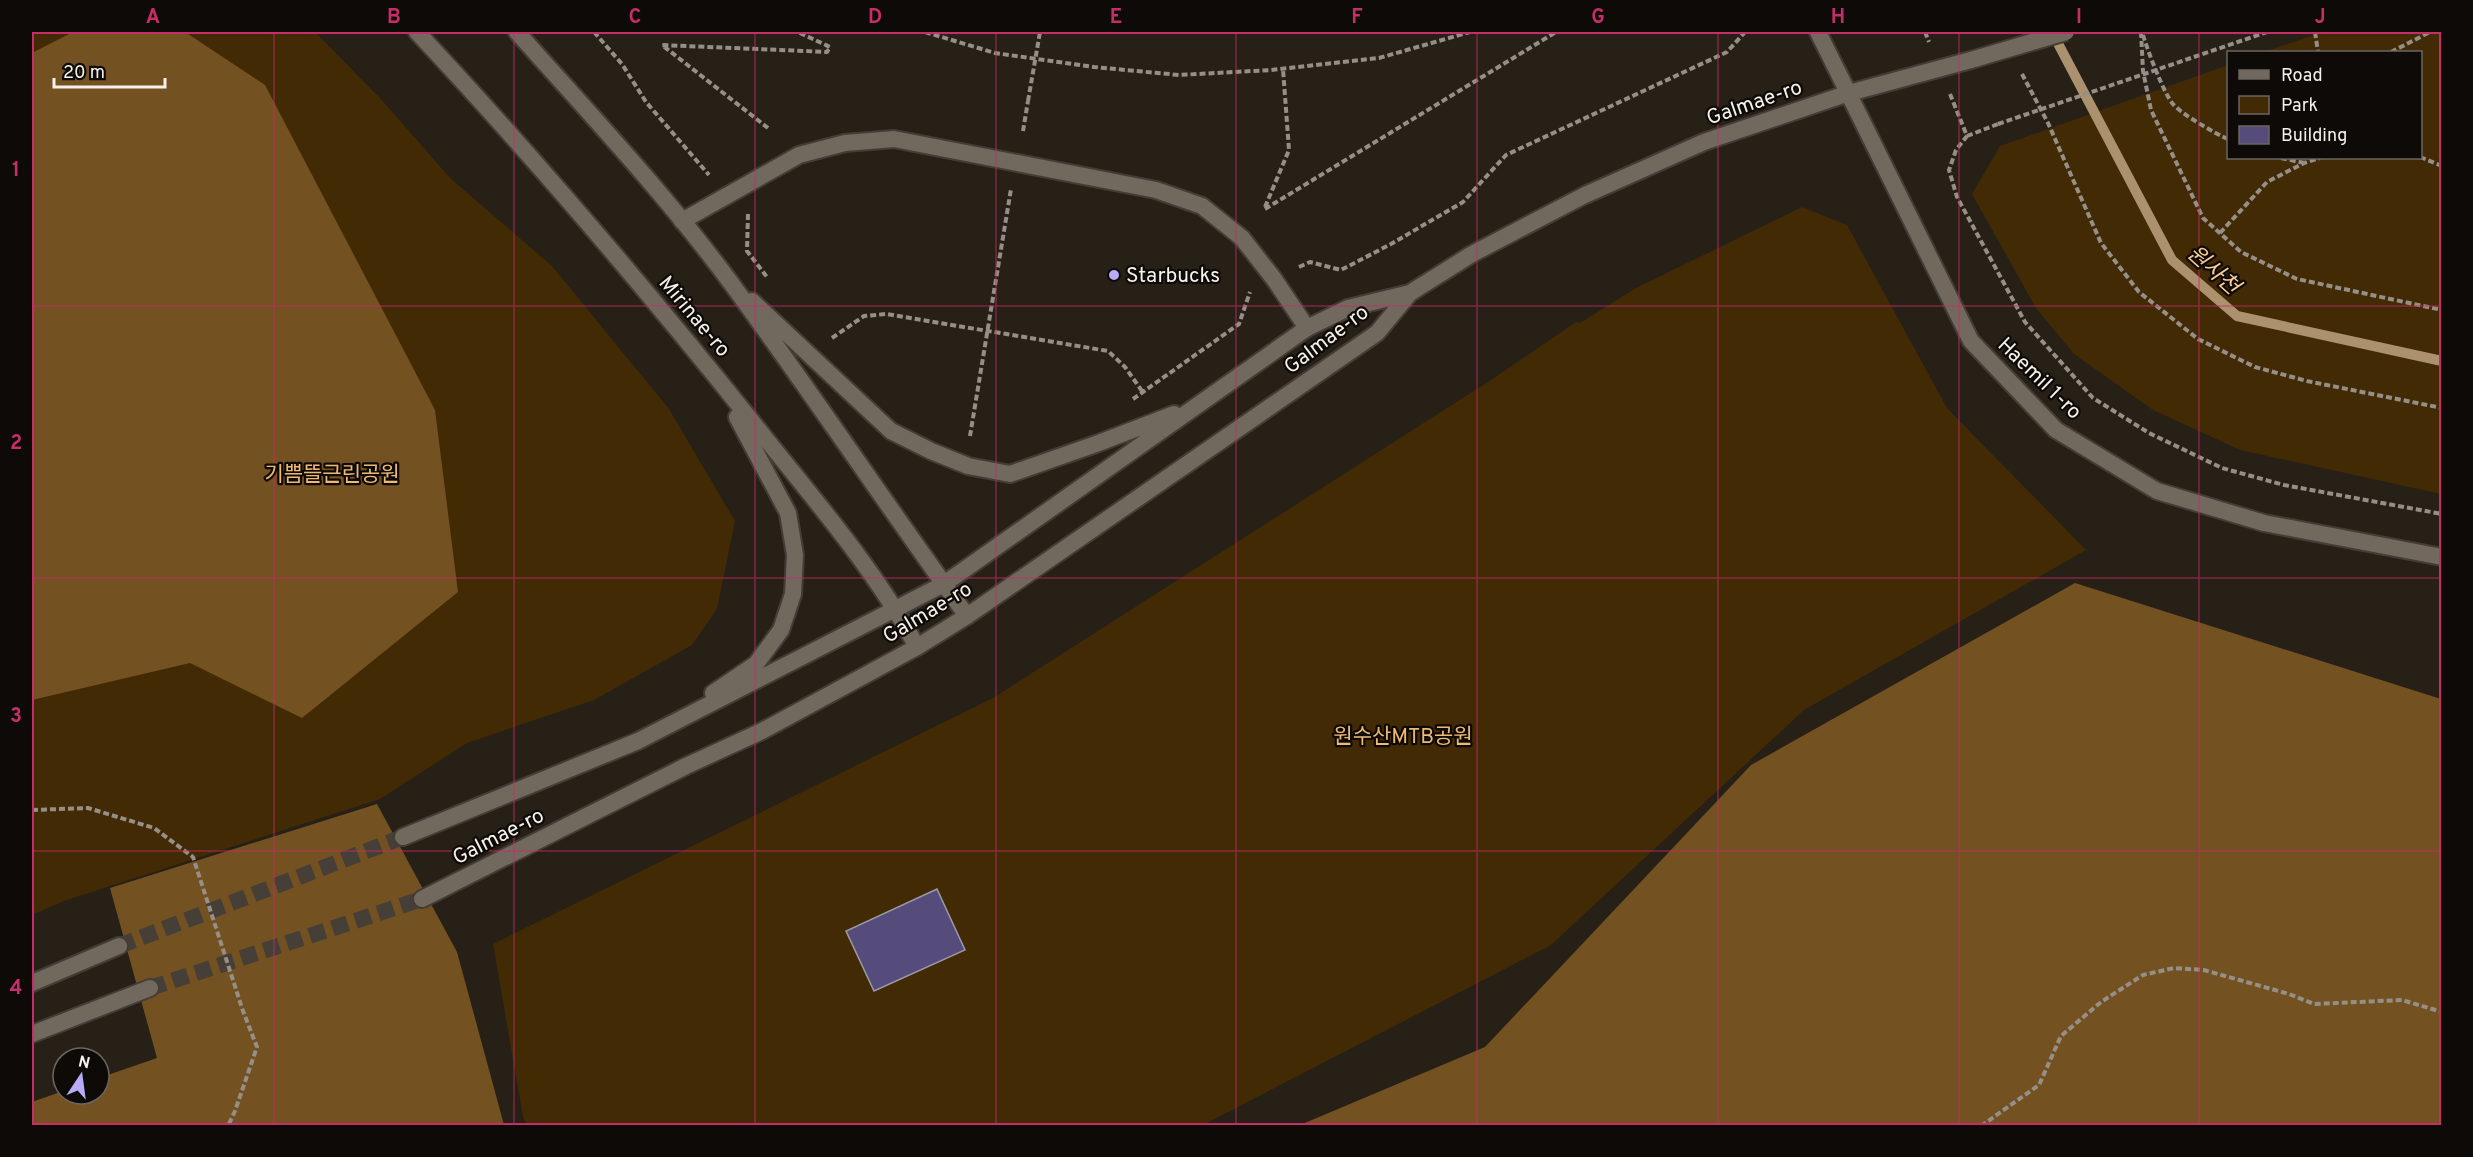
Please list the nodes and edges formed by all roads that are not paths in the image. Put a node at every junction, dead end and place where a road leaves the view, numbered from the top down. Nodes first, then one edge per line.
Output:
1 (417, 32) edge
2 (517, 32) edge
3 (1818, 32) edge
4 (2066, 32) edge
5 (1849, 93) junction
6 (682, 221) junction
7 (725, 275) junction
8 (1410, 293) junction
9 (1307, 328) junction
10 (702, 359) junction
11 (1200, 404) junction
12 (2442, 556) edge
13 (944, 584) junction
14 (897, 610) junction
15 (967, 616) junction
16 (917, 646) junction
17 (653, 734) junction
18 (403, 837) tunnel mouth
19 (422, 899) tunnel mouth
20 (119, 946) tunnel mouth
21 (32, 983) edge
22 (150, 988) tunnel mouth
23 (32, 1034) edge

1 - 10 street, Mirinae-ro
2 - 6 street
3 - 5 street, Haemil 1-ro
4 - 5 street, Galmae-ro, bridge
5 - 8 street, Galmae-ro
5 - 12 street, Haemil 1-ro
6 - 7 street
6 - 9 street
7 - 11 street
7 - 13 street
8 - 9 street, Galmae-ro
8 - 15 street, Galmae-ro
9 - 11 street, Galmae-ro
10 - 14 street, Mirinae-ro
10 - 17 street
11 - 13 street, Galmae-ro
13 - 14 street, Galmae-ro
13 - 15 street
14 - 16 street, Mirinae-ro
14 - 17 street, Galmae-ro
15 - 16 street, Galmae-ro
16 - 19 street, Galmae-ro
17 - 18 street, Galmae-ro
20 - 21 street
22 - 23 street

